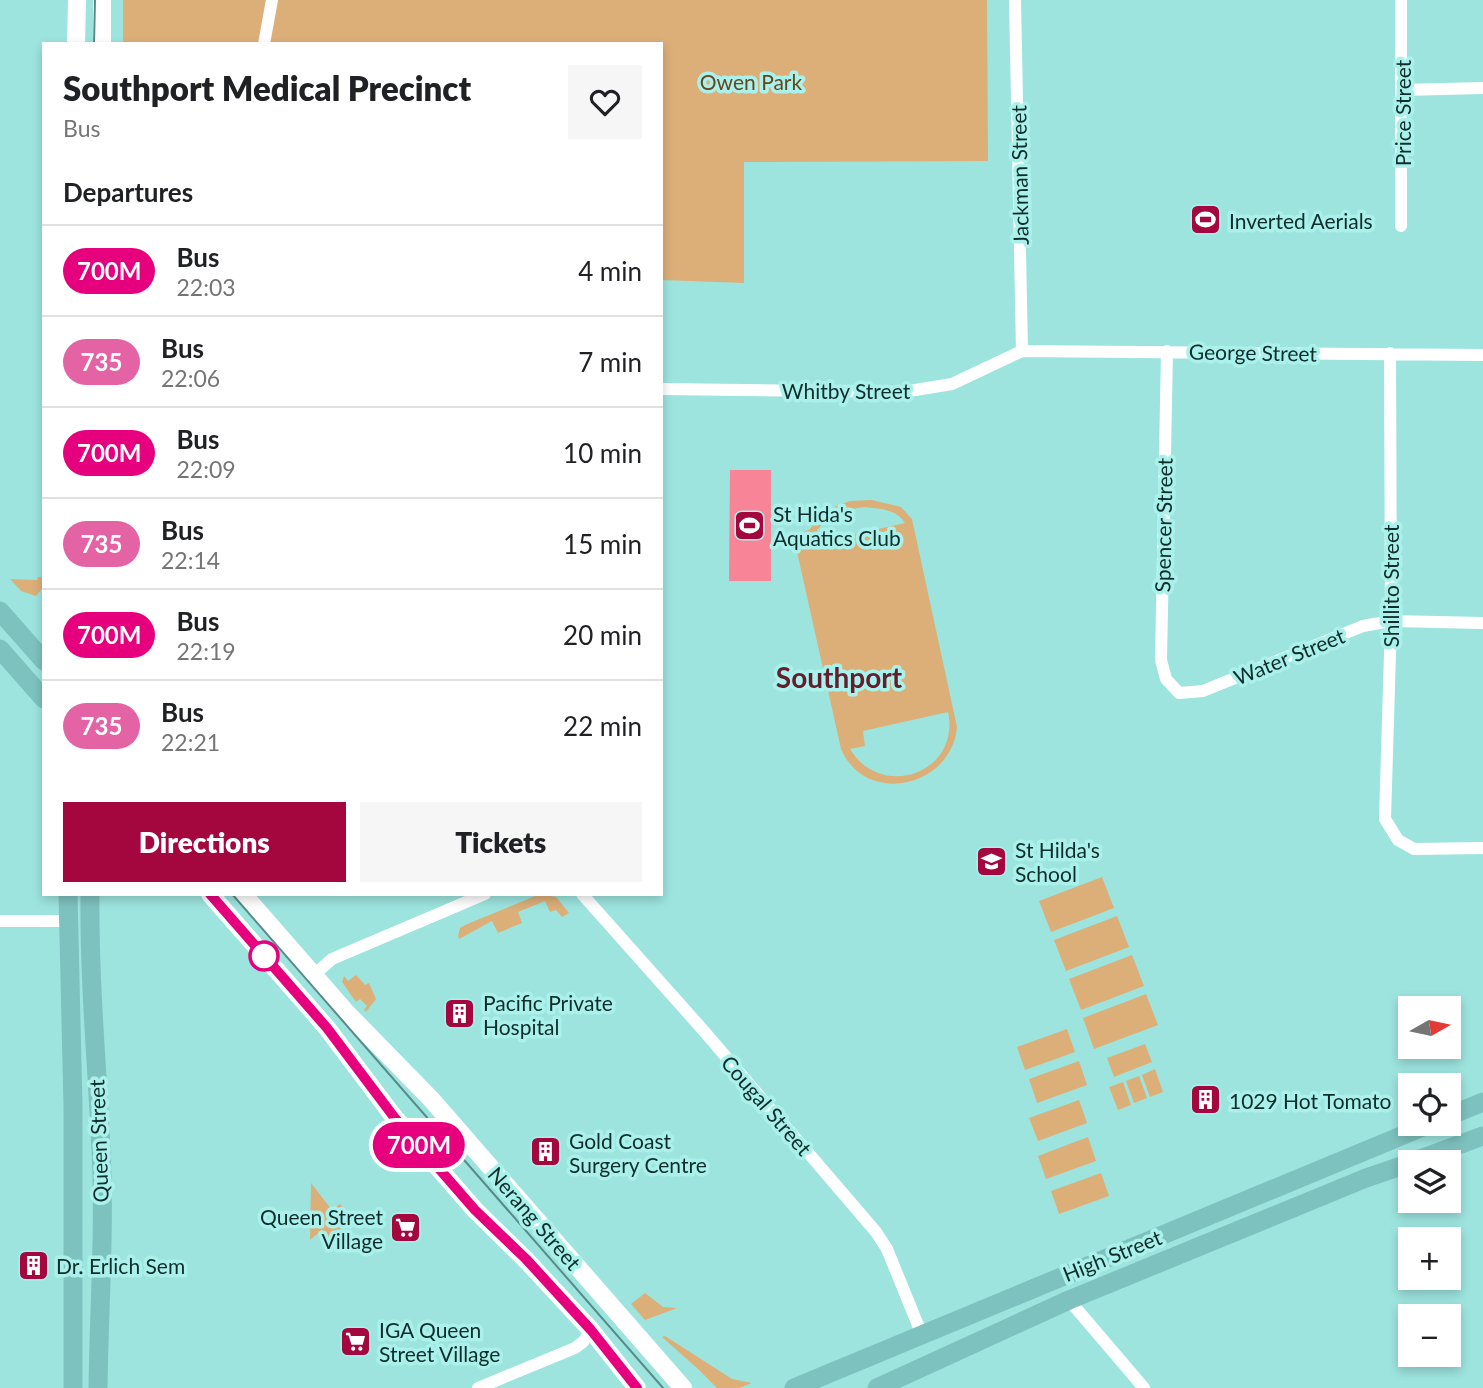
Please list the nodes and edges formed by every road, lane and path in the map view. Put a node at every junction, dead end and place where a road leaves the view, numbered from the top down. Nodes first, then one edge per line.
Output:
1 (77, 0) edge
2 (102, 0) edge
3 (272, 0) edge
4 (1015, 0) edge
5 (1401, 0) edge
6 (76, 42) edge
7 (102, 42) edge
8 (264, 42) edge
9 (1483, 88) edge
10 (1402, 90) junction
11 (1401, 226) dead end
12 (1022, 351) junction
13 (1167, 351) junction
14 (1390, 353) junction
15 (1483, 355) edge
16 (663, 389) edge
17 (0, 611) edge
18 (1391, 621) junction
19 (1483, 623) edge
20 (42, 633) edge
21 (20, 634) junction
22 (0, 649) edge
23 (42, 659) edge
24 (1179, 693) joint
25 (42, 697) edge
26 (1483, 848) edge
27 (68, 896) edge
28 (90, 896) edge
29 (212, 896) edge
30 (245, 896) edge
31 (480, 896) edge
32 (584, 896) edge
33 (0, 921) edge
34 (68, 921) junction
35 (314, 975) junction
36 (1483, 1102) edge
37 (1461, 1111) edge
38 (1401, 1136) edge
39 (1483, 1136) edge
40 (1444, 1150) edge
41 (1398, 1167) edge
42 (1069, 1300) junction
43 (591, 1330) junction
44 (922, 1335) junction
45 (1138, 1386) edge
46 (73, 1388) edge
47 (98, 1388) edge
48 (478, 1388) edge
49 (637, 1388) edge
50 (683, 1388) edge
51 (794, 1388) edge
52 (877, 1388) edge

1 - 6 main road
2 - 7 main road
3 - 8 street
4 - 12 street, Jackman Street
5 - 10 street, Price Street
9 - 10 street
10 - 11 street, Price Street
12 - 13 street, George Street
12 - 16 street, Whitby Street
13 - 14 street, George Street
13 - 24 street, Spencer Street
14 - 15 street, George Street
14 - 18 street, Shillito Street
17 - 21 main road
18 - 19 street, Water Street
18 - 24 street, Water Street
18 - 26 street, Shillito Street
20 - 21 main road
21 - 23 main road
22 - 25 main road
27 - 34 main road, Queen Street
28 - 47 main road, Queen Street
29 - 43 main road, Nerang Street
30 - 35 main road, Nerang Street
31 - 35 street
32 - 44 street, Cougal Street
33 - 34 street
34 - 46 main road, Queen Street
35 - 50 main road, Nerang Street
36 - 37 main road
38 - 44 main road, High Street
39 - 40 main road, High Street
41 - 42 main road, High Street
42 - 45 street
42 - 52 main road, High Street
43 - 48 street
43 - 49 main road, Nerang Street
44 - 51 main road, High Street

